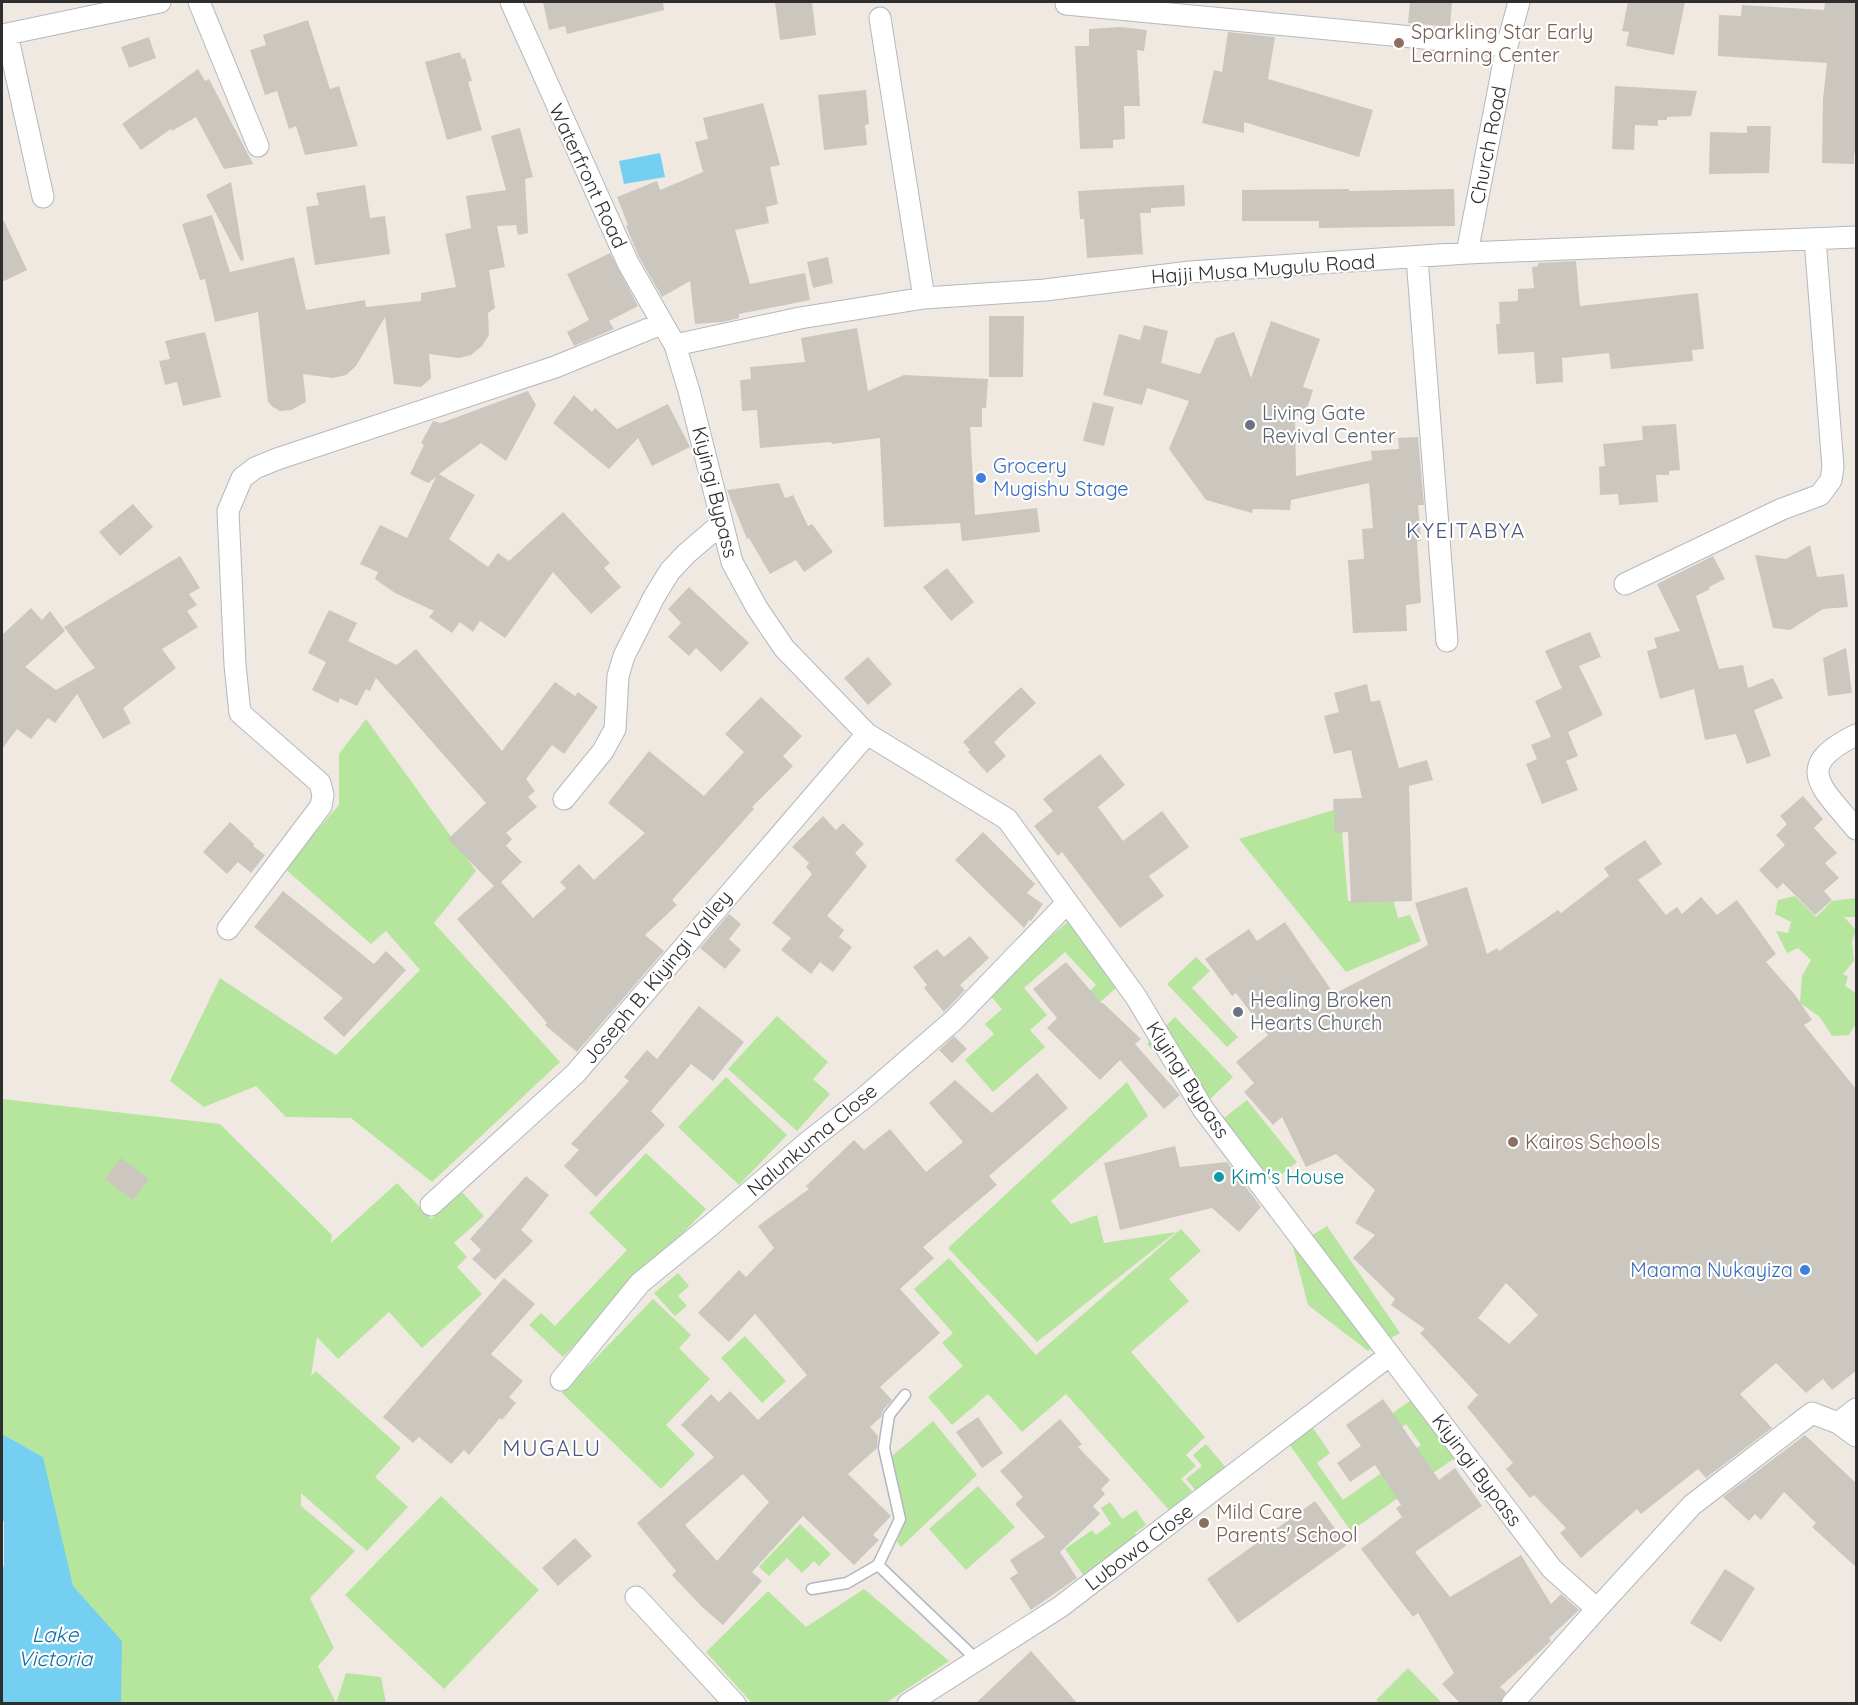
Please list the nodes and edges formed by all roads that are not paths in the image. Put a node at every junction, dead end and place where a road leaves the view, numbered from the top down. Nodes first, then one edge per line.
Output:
1 (160, 2) edge
2 (199, 2) edge
3 (511, 2) edge
4 (1519, 2) edge
5 (1066, 4) dead end
6 (880, 18) dead end
7 (4, 34) edge
8 (1507, 46) junction
9 (258, 146) dead end
10 (43, 197) dead end
11 (1857, 237) edge
12 (1815, 239) junction
13 (1467, 254) junction
14 (1417, 258) junction
15 (924, 298) junction
16 (661, 324) junction
17 (675, 345) junction
18 (721, 524) junction
19 (1625, 584) dead end
20 (1447, 641) dead end
21 (867, 734) junction
22 (1857, 735) edge
23 (564, 799) dead end
24 (1857, 829) edge
25 (1067, 903) junction
26 (228, 929) dead end
27 (431, 1205) dead end
28 (1389, 1355) junction
29 (561, 1380) dead end
30 (905, 1395) dead end
31 (1857, 1409) edge
32 (1838, 1423) junction
33 (1857, 1436) edge
34 (878, 1565) junction
35 (812, 1589) dead end
36 (636, 1597) dead end
37 (1597, 1609) junction
38 (977, 1660) junction
39 (735, 1704) edge
40 (908, 1704) edge
41 (1512, 1704) edge

1 - 7 street
2 - 9 street
3 - 16 street, Waterfront Road
4 - 8 street, Church Road
5 - 8 street
6 - 15 street
7 - 10 street
8 - 13 street, Church Road
11 - 12 street, Hajji Musa Mugulu Road
12 - 13 street, Hajji Musa Mugulu Road
12 - 19 street
13 - 14 street, Hajji Musa Mugulu Road
14 - 15 street, Hajji Musa Mugulu Road
14 - 20 street
15 - 17 street, Hajji Musa Mugulu Road
16 - 17 street, Waterfront Road
16 - 26 street
17 - 18 street, Kiyingi Bypass
18 - 21 street, Kiyingi Bypass
18 - 23 street
21 - 25 street, Kiyingi Bypass
21 - 27 street, Joseph B. Kiyingi Valley
22 - 24 street
25 - 28 street, Kiyingi Bypass
25 - 29 street, Nalunkuma Close
28 - 37 street, Kiyingi Bypass
28 - 38 street, Lubowa Close
30 - 34 lane
31 - 32 street
32 - 33 street
32 - 37 street
34 - 35 lane
34 - 38 lane
36 - 39 street
37 - 41 street
38 - 40 street, Lubowa Close

